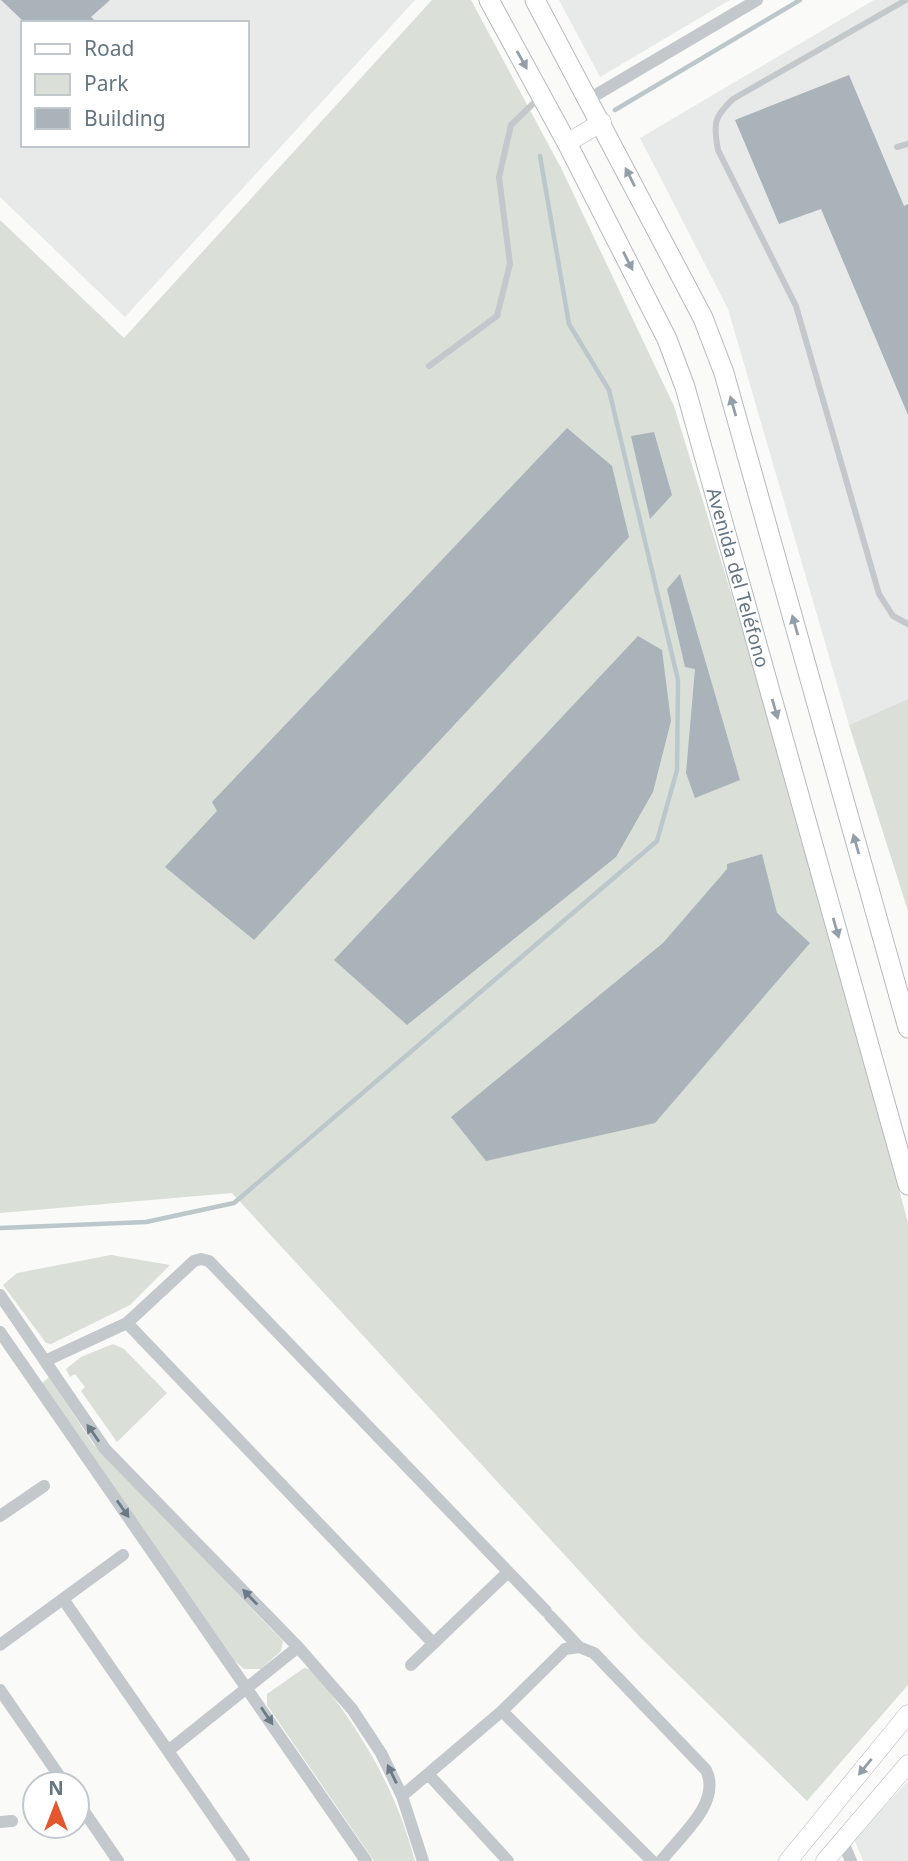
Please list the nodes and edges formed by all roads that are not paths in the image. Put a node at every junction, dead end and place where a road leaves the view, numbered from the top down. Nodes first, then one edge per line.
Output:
1 (489, 0) edge
2 (535, 0) edge
3 (757, 0) edge
4 (906, 0) edge
5 (542, 96) junction
6 (589, 99) junction
7 (601, 122) junction
8 (567, 143) junction
9 (908, 144) edge
10 (897, 147) dead end
11 (429, 366) dead end
12 (908, 624) edge
13 (908, 1028) edge
14 (908, 1185) edge
15 (0, 1295) edge
16 (127, 1323) junction
17 (0, 1332) edge
18 (48, 1365) junction
19 (32, 1380) junction
20 (44, 1486) dead end
21 (2, 1509) edge
22 (123, 1555) dead end
23 (508, 1572) junction
24 (63, 1599) junction
25 (433, 1643) junction
26 (0, 1645) edge
27 (298, 1647) junction
28 (579, 1647) junction
29 (411, 1665) dead end
30 (249, 1689) junction
31 (0, 1690) edge
32 (502, 1711) junction
33 (908, 1714) edge
34 (168, 1751) junction
35 (908, 1764) edge
36 (55, 1770) edge
37 (429, 1775) junction
38 (402, 1796) junction
39 (91, 1821) edge
40 (842, 1842) junction
41 (118, 1861) edge
42 (244, 1861) edge
43 (366, 1861) edge
44 (423, 1861) edge
45 (508, 1861) edge
46 (652, 1861) edge
47 (661, 1861) edge
48 (788, 1861) edge
49 (825, 1861) edge
50 (851, 1861) edge

1 -> 5 main road, Avenida del Teléfono
2 - 6 main road
3 - 6 street
4 - 12 lane
5 - 8 main road, Avenida del Teléfono
5 - 11 lane
6 - 7 main road
7 - 8 main road
13 -> 7 main road
8 -> 14 main road, Avenida del Teléfono
9 - 10 lane
15 - 18 street
16 - 18 street
16 - 23 street
16 - 25 street
17 - 19 street
18 - 19 street
27 -> 18 street
19 -> 30 street
20 - 21 street
22 - 24 street
23 - 25 street
23 - 28 street
24 - 26 street
24 - 34 street
25 - 29 street
27 - 30 street
38 -> 27 street
28 - 32 street
28 - 47 street
30 - 34 street
30 -> 43 street
31 - 36 street
32 - 37 street
32 - 46 street
33 -> 48 main road
34 - 42 street
35 - 40 main road
37 - 38 street
37 - 45 street
38 - 44 street
39 - 41 street
40 - 49 main road
40 - 50 street

